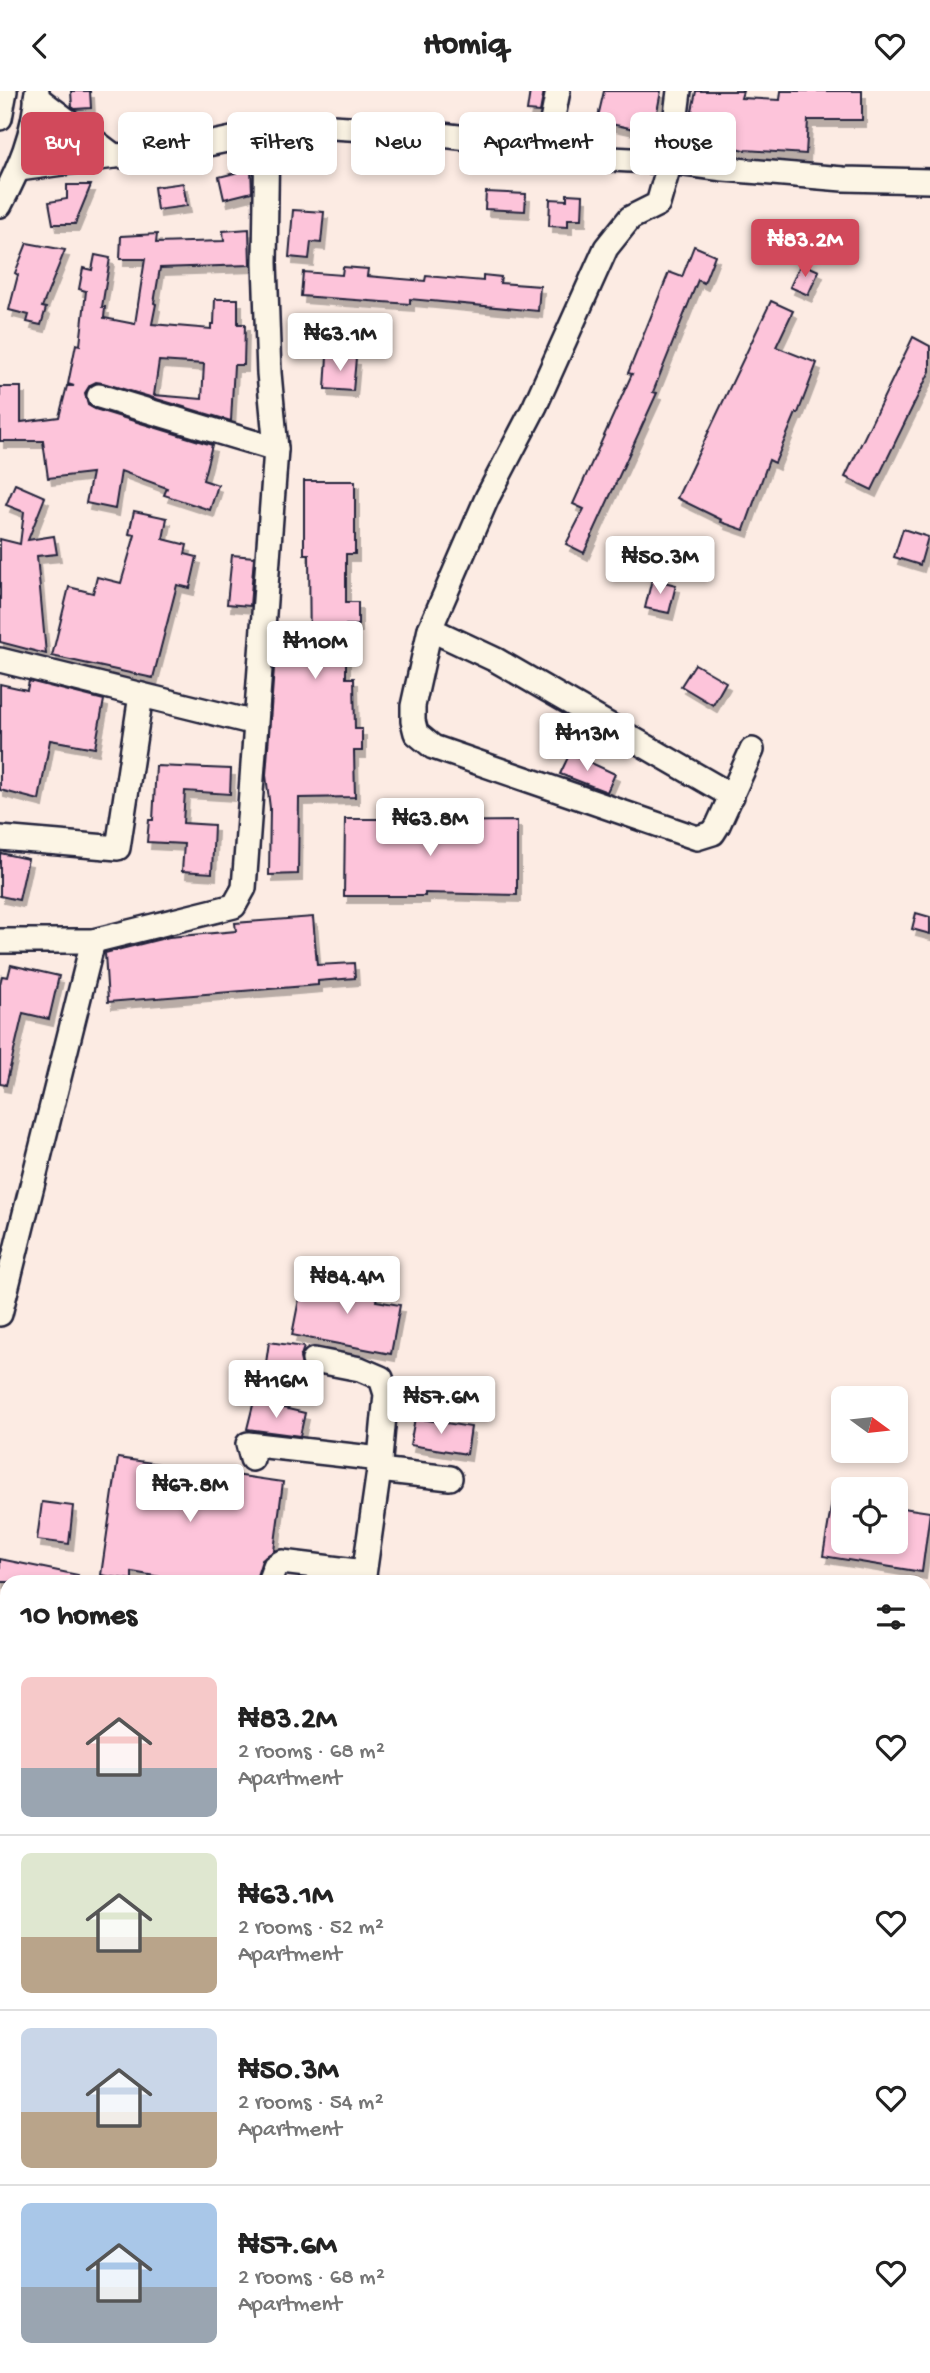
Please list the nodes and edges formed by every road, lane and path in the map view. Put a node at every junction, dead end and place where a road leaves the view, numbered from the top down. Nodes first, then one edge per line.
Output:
1 (5, 91) edge
2 (558, 91) edge
3 (679, 91) edge
4 (36, 94) edge
5 (554, 112) edge
6 (676, 112) edge
7 (0, 118) edge
8 (337, 127) edge
9 (459, 137) edge
10 (227, 140) edge
11 (114, 156) junction
12 (19, 169) junction
13 (736, 170) edge
14 (266, 175) edge
15 (666, 175) edge
16 (930, 181) edge
17 (0, 205) edge
18 (99, 396) dead end
19 (276, 449) junction
20 (430, 629) junction
21 (0, 660) edge
22 (141, 695) junction
23 (255, 723) junction
24 (752, 750) dead end
25 (732, 796) junction
26 (0, 838) edge
27 (0, 941) edge
28 (93, 941) junction
29 (0, 1314) edge
30 (314, 1360) dead end
31 (252, 1459) dead end
32 (380, 1465) junction
33 (450, 1478) dead end
34 (272, 1575) edge
35 (353, 1575) edge
36 (364, 1575) edge

1 - 7 street
2 - 5 street
3 - 6 street
4 - 11 street
4 - 12 street
8 - 9 street
10 - 11 street
11 - 12 street
12 - 17 street
13 - 16 street
14 - 19 street
15 - 20 street
18 - 19 street
19 - 23 street
20 - 25 street
20 - 25 street
21 - 22 street
22 - 23 street
22 - 26 street
23 - 28 street
24 - 25 street
27 - 28 street
28 - 29 street
30 - 32 street
31 - 32 street
32 - 33 street
32 - 36 street
34 - 35 street

